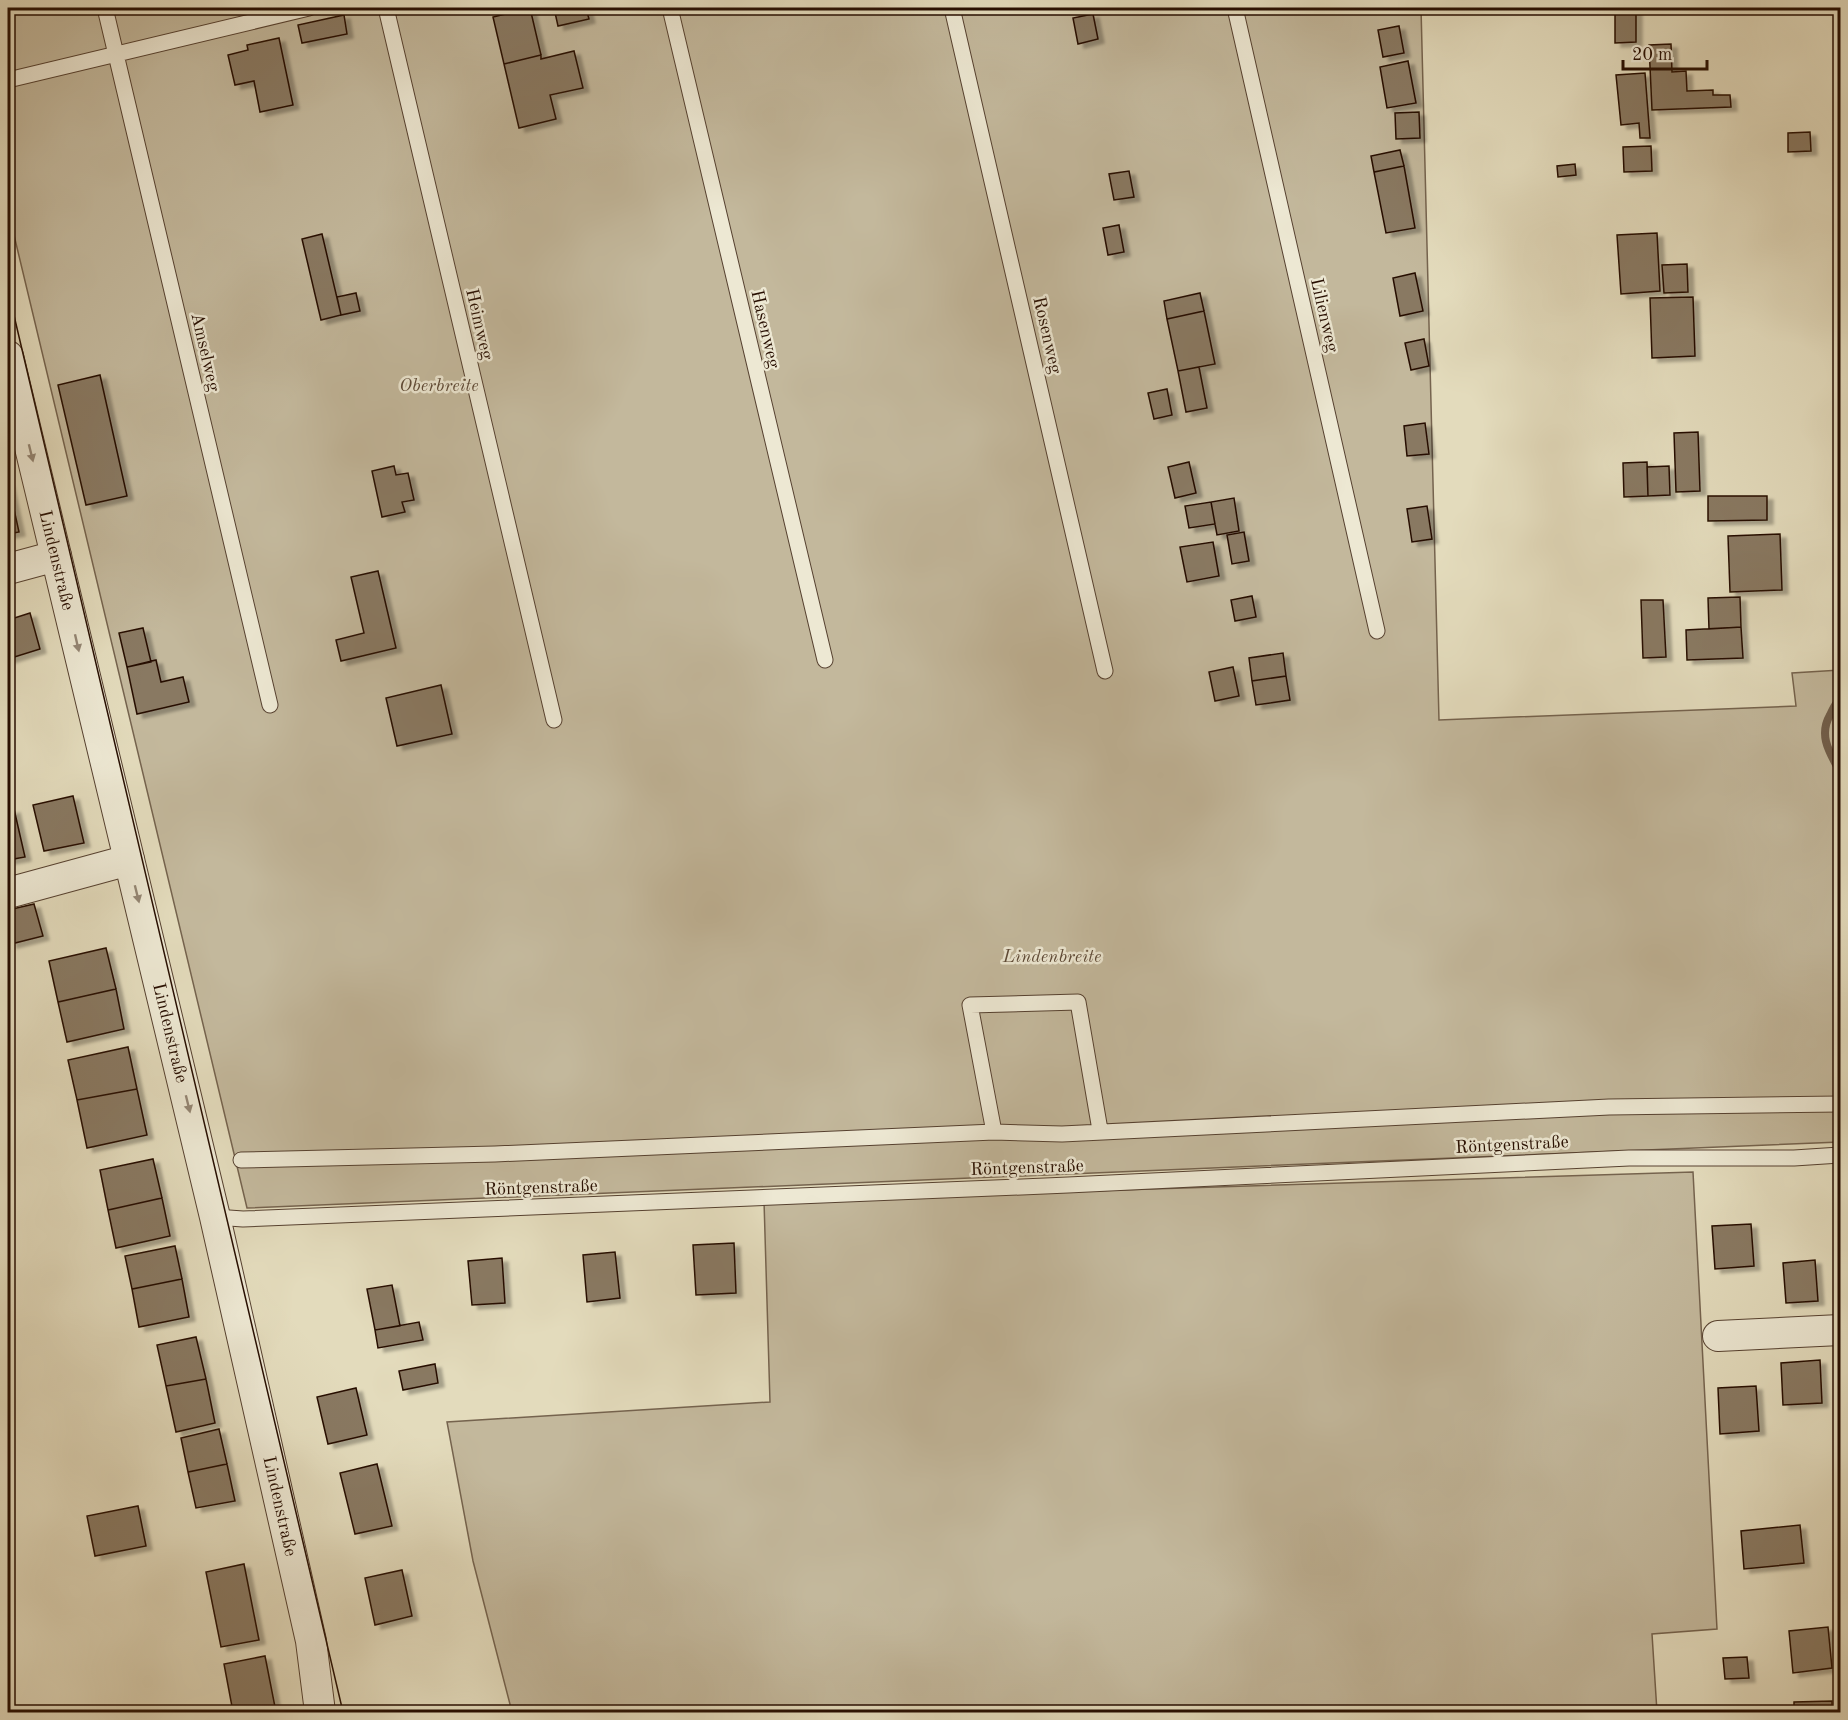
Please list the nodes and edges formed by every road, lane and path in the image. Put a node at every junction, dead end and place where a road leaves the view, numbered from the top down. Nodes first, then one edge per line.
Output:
1 (105, 8) edge
2 (309, 8) edge
3 (386, 8) edge
4 (670, 8) edge
5 (952, 8) edge
6 (1235, 8) edge
7 (115, 52) junction
8 (8, 80) edge
9 (8, 356) edge
10 (56, 556) junction
11 (8, 569) edge
12 (1377, 631) dead end
13 (825, 660) dead end
14 (1105, 671) dead end
15 (270, 705) dead end
16 (554, 720) dead end
17 (129, 860) junction
18 (8, 893) edge
19 (1840, 1104) edge
20 (1100, 1130) junction
21 (994, 1132) junction
22 (1840, 1155) edge
23 (242, 1160) dead end
24 (215, 1217) junction
25 (1840, 1330) edge
26 (1718, 1336) dead end
27 (320, 1713) edge

1 - 7 lane, Amselweg
2 - 7 lane
3 - 16 lane, Heimweg
4 - 13 lane, Hasenweg
5 - 14 lane, Rosenweg
6 - 12 lane, Lilienweg
7 - 8 lane
7 - 15 lane, Amselweg
9 -> 10 street, Lindenstraße
10 - 11 street
10 -> 17 street, Lindenstraße
17 - 18 street
17 -> 24 street, Lindenstraße
19 - 20 lane
20 - 21 lane
20 - 21 lane
21 - 23 lane
22 - 24 lane, Röntgenstraße
24 - 27 street, Lindenstraße
25 - 26 street

